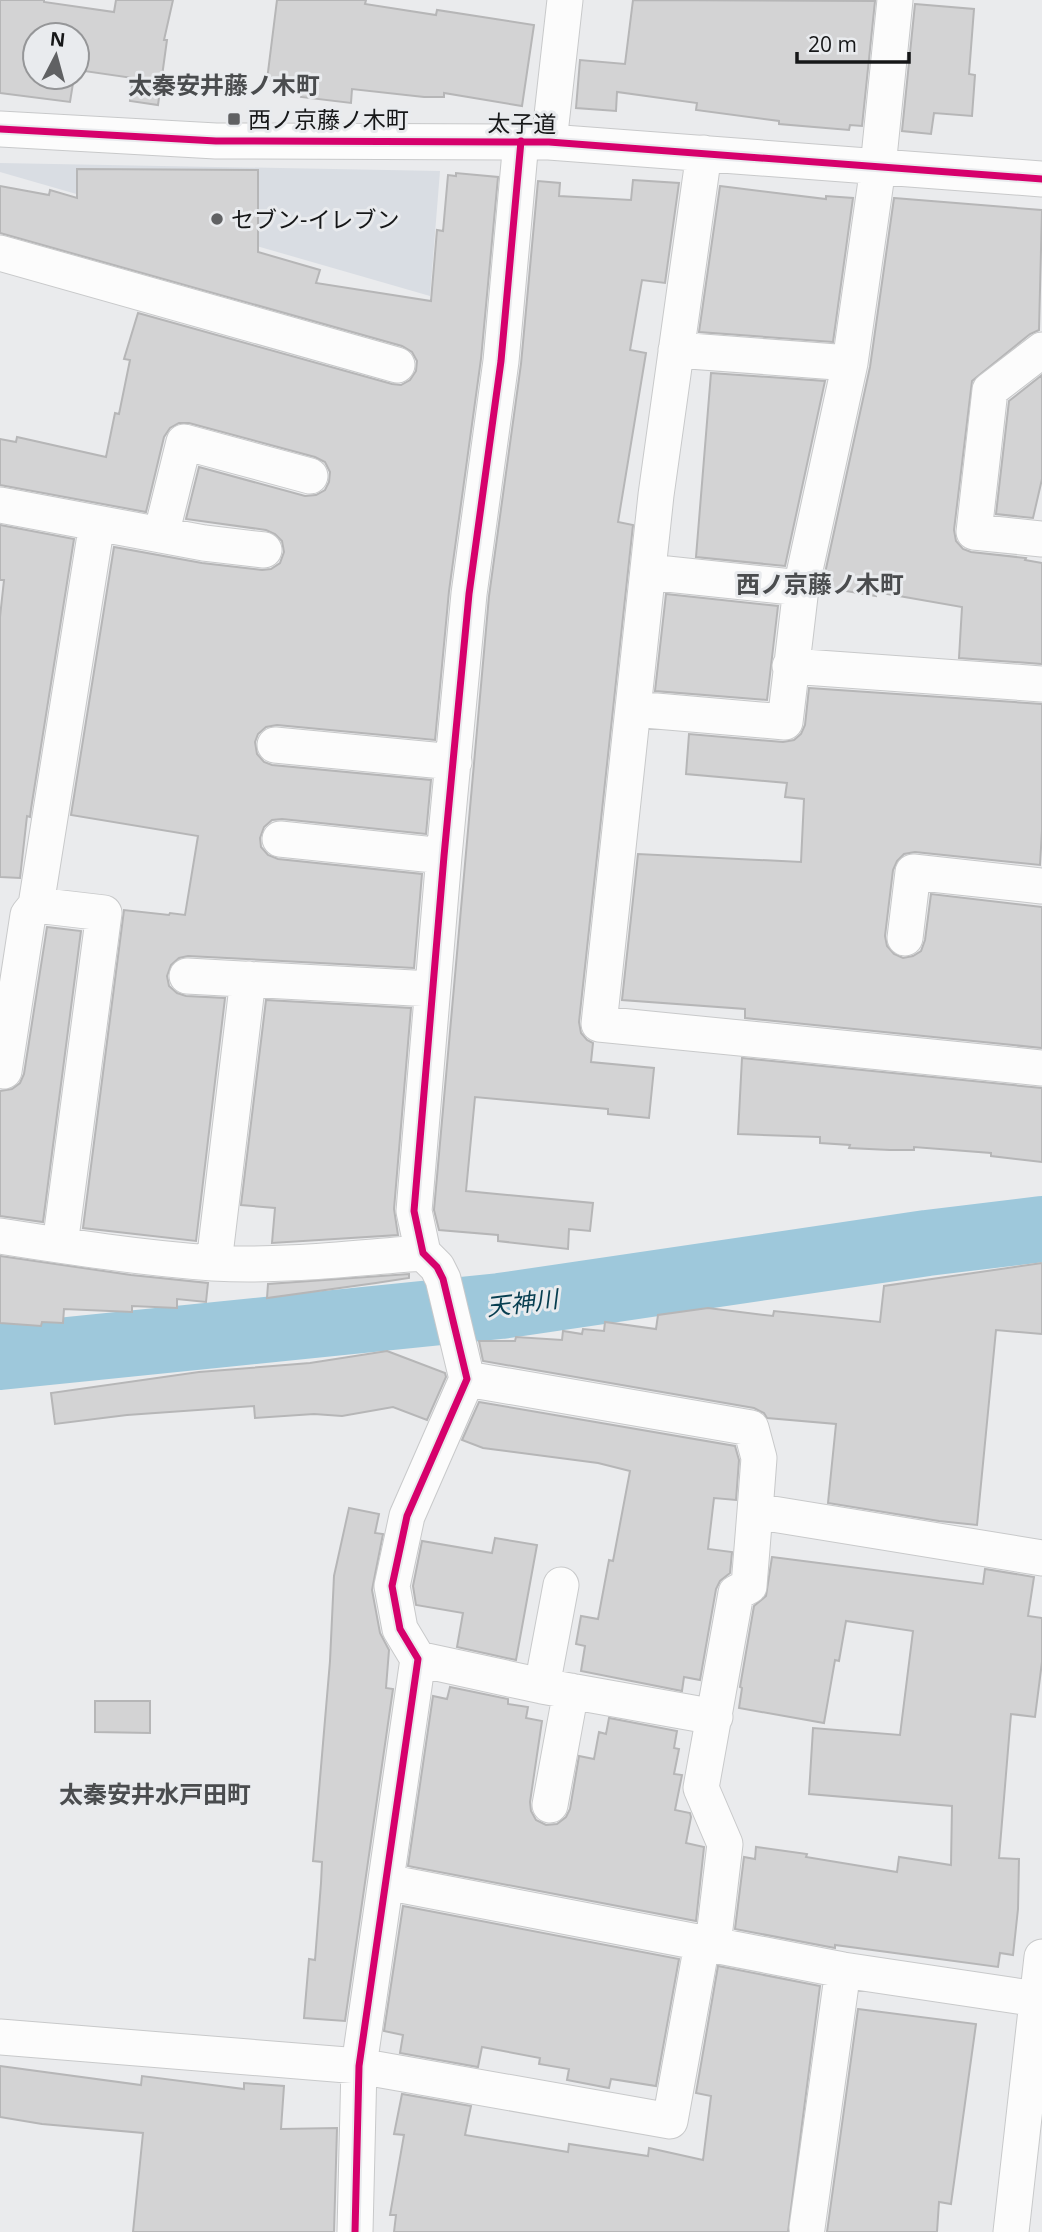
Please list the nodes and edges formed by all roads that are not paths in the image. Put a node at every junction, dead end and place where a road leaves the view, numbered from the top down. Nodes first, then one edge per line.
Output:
1 (565, 0) edge
2 (895, 0) edge
3 (0, 129) edge
4 (535, 142) junction
5 (704, 153) junction
6 (878, 167) junction
7 (1042, 179) edge
8 (0, 253) edge
9 (1042, 350) edge
10 (676, 351) junction
11 (850, 363) junction
12 (397, 365) dead end
13 (310, 476) dead end
14 (0, 505) edge
15 (97, 523) junction
16 (161, 535) junction
17 (1042, 540) edge
18 (264, 550) dead end
19 (648, 572) junction
20 (801, 588) junction
21 (790, 666) junction
22 (1042, 684) edge
23 (633, 709) junction
24 (275, 745) dead end
25 (454, 762) junction
26 (280, 839) dead end
27 (444, 856) junction
28 (1042, 886) edge
29 (36, 905) junction
30 (905, 938) dead end
31 (187, 976) dead end
32 (248, 979) junction
33 (432, 989) junction
34 (1042, 1068) edge
35 (4, 1071) dead end
36 (0, 1236) edge
37 (60, 1245) junction
38 (214, 1263) junction
39 (433, 1266) junction
40 (467, 1379) junction
41 (755, 1511) junction
42 (1042, 1558) edge
43 (561, 1585) dead end
44 (418, 1660) junction
45 (557, 1689) junction
46 (715, 1717) junction
47 (550, 1805) dead end
48 (386, 1882) junction
49 (708, 1944) junction
50 (1042, 1957) edge
51 (843, 1970) junction
52 (1037, 1999) junction
53 (0, 2037) edge
54 (359, 2066) junction
55 (807, 2228) dead end
56 (355, 2232) edge
57 (1011, 2232) edge

1 - 4 street
2 - 6 street
3 - 4 street, 太子道
4 - 5 street, 太子道
4 - 25 street
5 - 6 street, 太子道
5 - 10 street
6 - 7 street, 太子道
6 - 11 street
8 - 12 street
9 - 17 street
10 - 11 street
10 - 19 street
11 - 20 street
13 - 16 street
14 - 15 street
15 - 16 street
15 - 29 street
16 - 18 street
19 - 20 street
19 - 23 street
20 - 21 street
21 - 22 street
21 - 23 street
23 - 34 street
24 - 25 street
25 - 27 street
26 - 27 street
27 - 33 street
28 - 30 street
29 - 35 street
29 - 37 street
31 - 32 street
32 - 33 street
32 - 38 street
33 - 39 street
36 - 37 street
37 - 38 street
38 - 39 street
39 - 40 street
40 - 41 street
40 - 44 street
41 - 42 street
41 - 46 street
43 - 45 street
44 - 45 street
44 - 48 street
45 - 46 street
45 - 47 street
46 - 49 street
48 - 49 street
48 - 54 street
49 - 51 street
49 - 54 street
50 - 52 street
51 - 52 street
51 - 55 street
52 - 57 street
53 - 54 street
54 - 56 street

